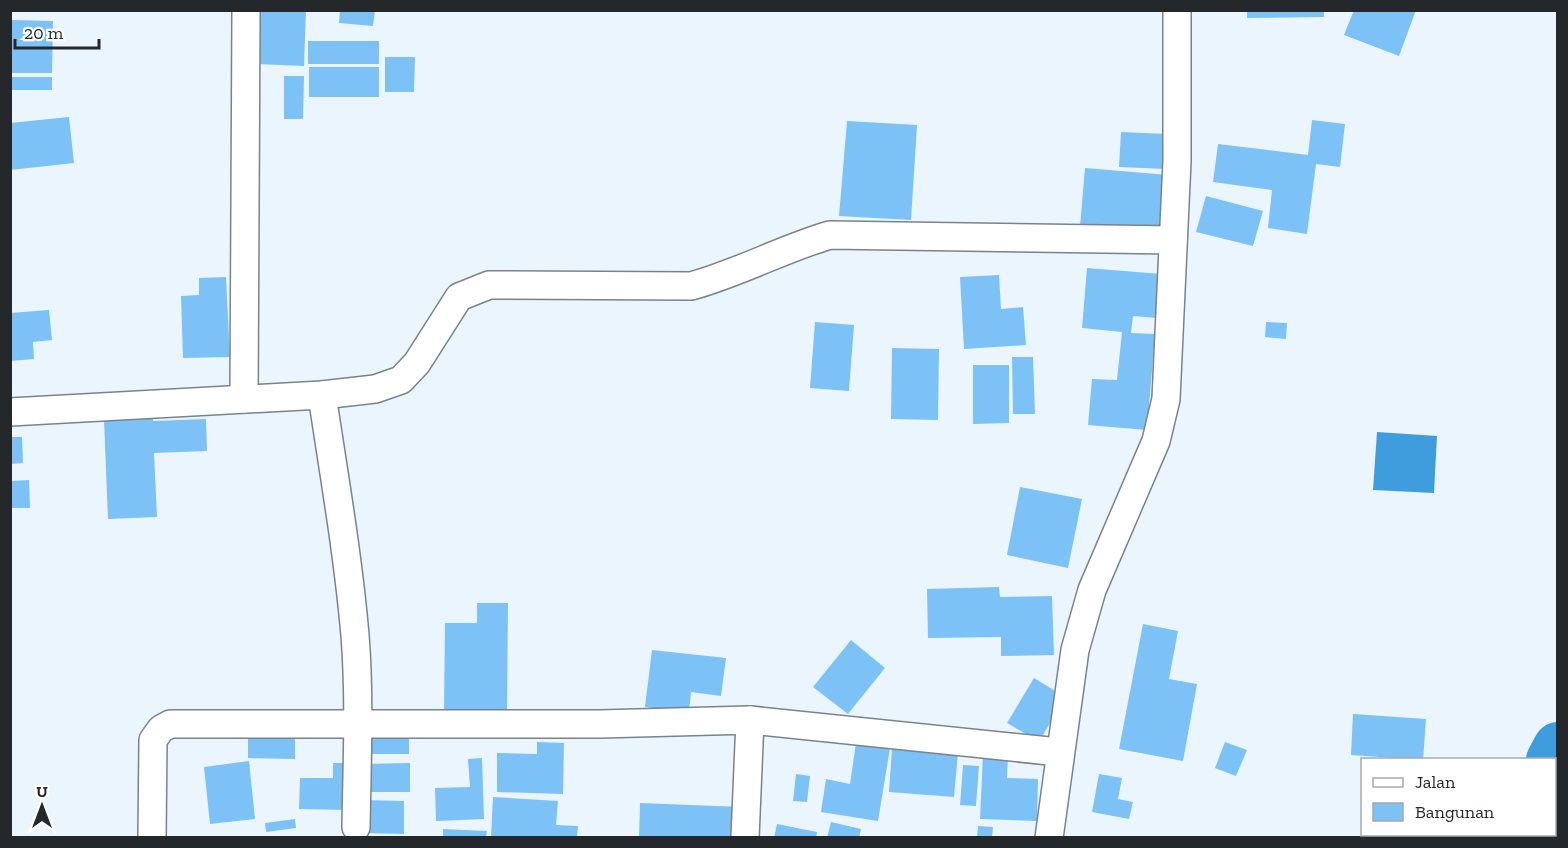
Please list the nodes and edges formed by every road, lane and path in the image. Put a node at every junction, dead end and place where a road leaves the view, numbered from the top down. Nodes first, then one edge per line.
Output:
1 (246, 10) edge
2 (1177, 10) edge
3 (1173, 240) junction
4 (322, 395) junction
5 (243, 399) junction
6 (10, 412) edge
7 (750, 720) junction
8 (358, 724) junction
9 (1059, 752) junction
10 (356, 827) dead end
11 (152, 837) edge
12 (745, 837) edge
13 (1049, 837) edge

1 - 5 street
2 - 3 street
3 - 4 street
3 - 9 street
4 - 5 street
4 - 8 street
5 - 6 street
7 - 8 street
7 - 9 street
7 - 12 street
8 - 10 street
8 - 11 street
9 - 13 street

